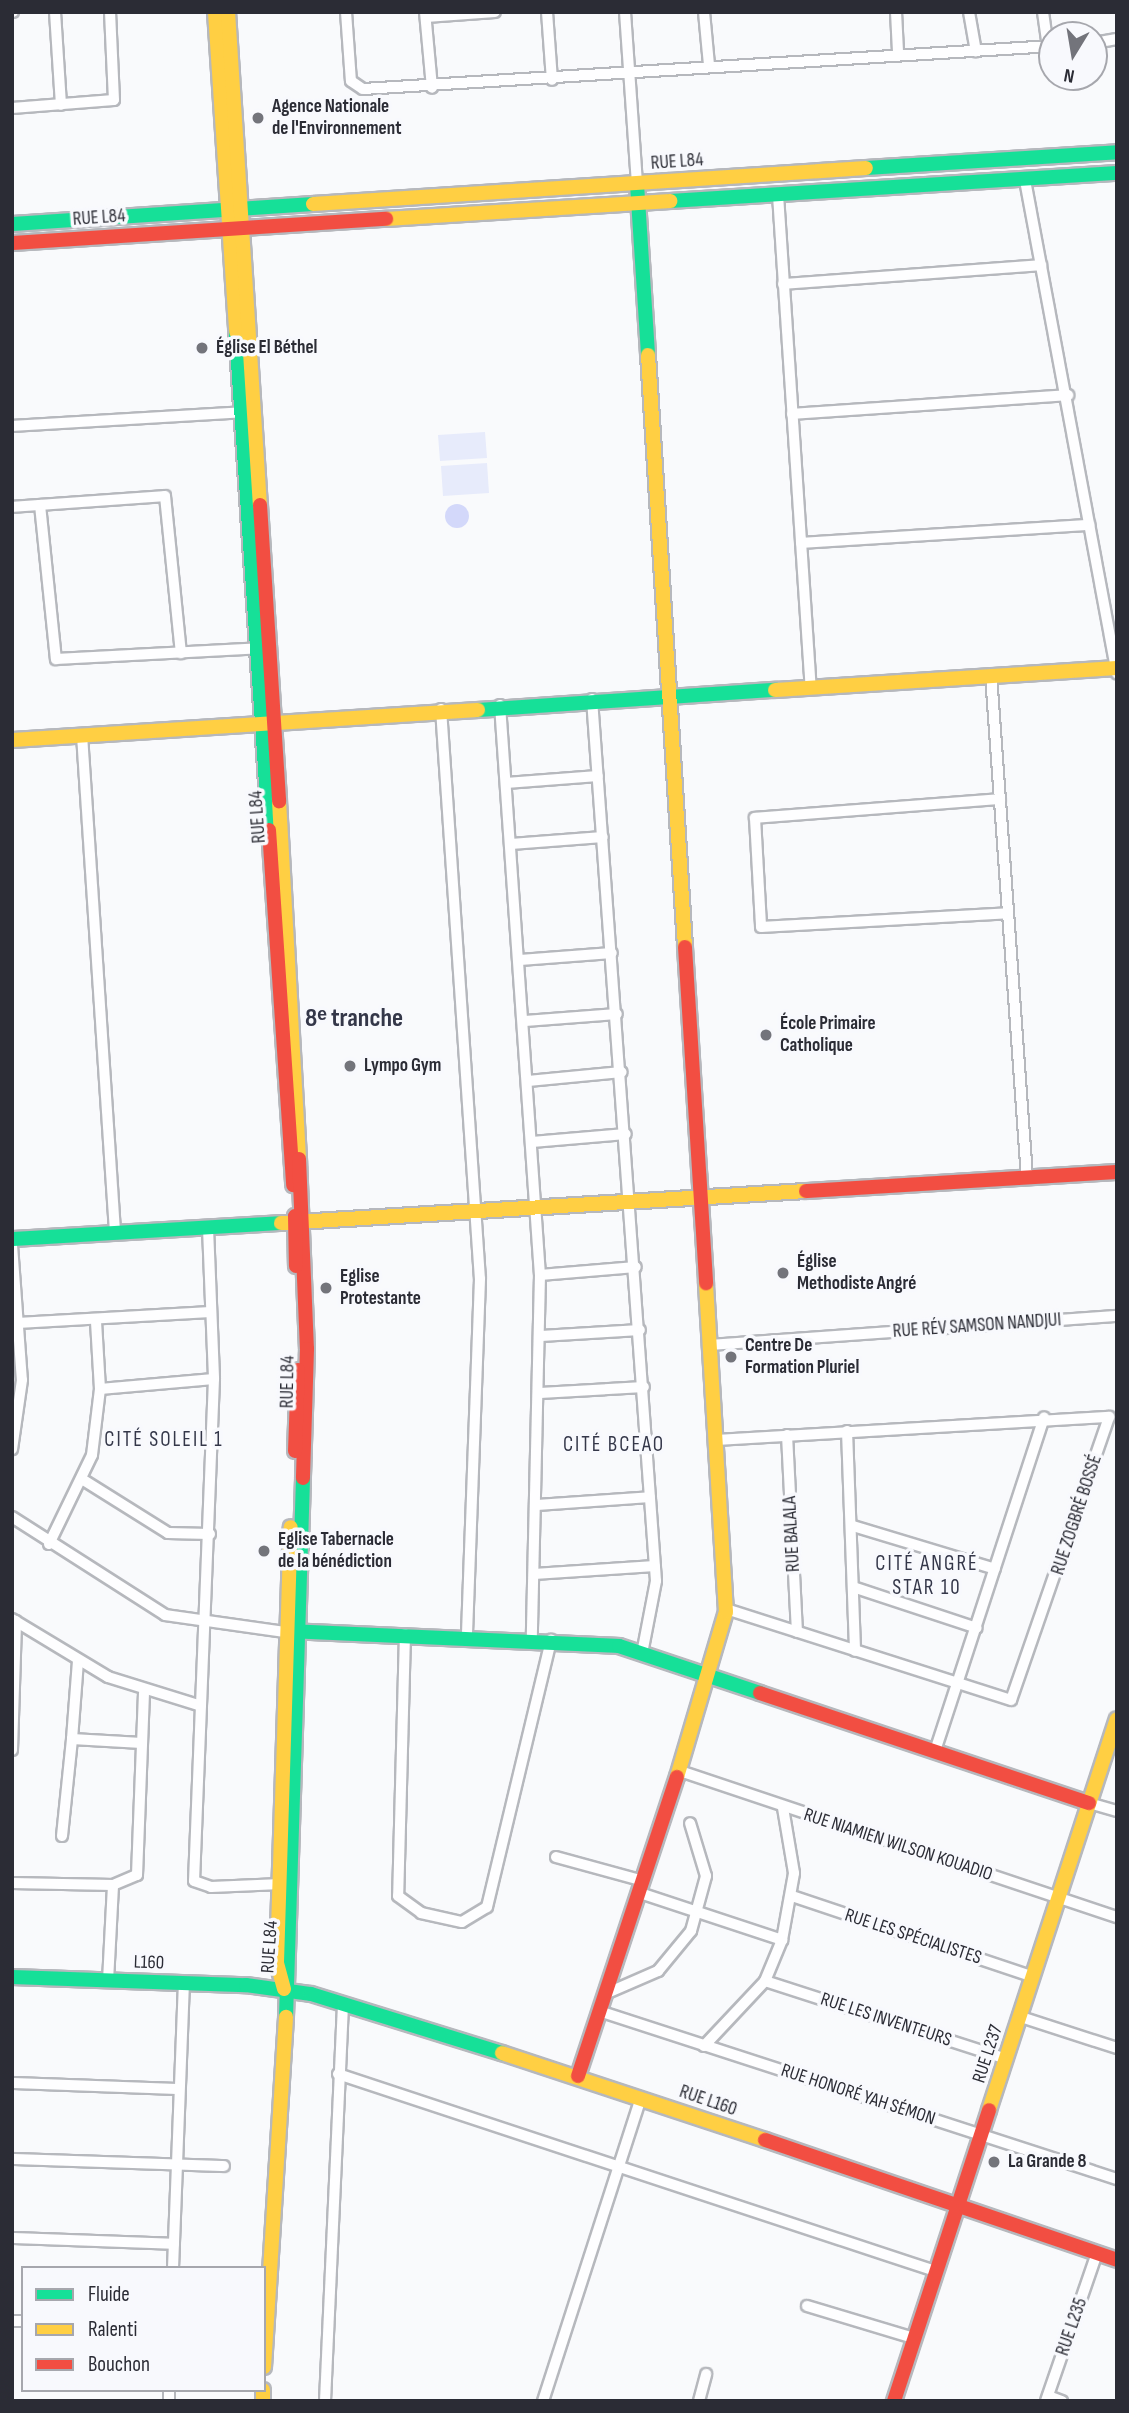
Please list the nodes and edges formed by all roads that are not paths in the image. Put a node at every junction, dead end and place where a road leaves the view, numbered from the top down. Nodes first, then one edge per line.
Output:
1 (55, 12) edge
2 (110, 12) edge
3 (215, 12) edge
4 (228, 12) edge
5 (346, 12) edge
6 (495, 12) edge
7 (547, 12) edge
8 (625, 12) edge
9 (704, 12) edge
10 (896, 12) edge
11 (969, 12) edge
12 (425, 15) edge
13 (1038, 47) edge
14 (976, 51) junction
15 (898, 52) junction
16 (709, 65) junction
17 (630, 72) junction
18 (552, 80) junction
19 (432, 88) junction
20 (61, 105) junction
21 (12, 108) edge
22 (1117, 152) edge
23 (1117, 173) edge
24 (1025, 180) junction
25 (637, 184) junction
26 (778, 195) junction
27 (638, 204) junction
28 (234, 210) junction
29 (12, 224) edge
30 (235, 228) junction
31 (12, 243) edge
32 (1041, 265) junction
33 (783, 284) junction
34 (1068, 395) junction
35 (245, 412) junction
36 (792, 414) junction
37 (12, 426) edge
38 (40, 505) junction
39 (12, 507) edge
40 (1089, 525) junction
41 (801, 543) junction
42 (262, 648) junction
43 (181, 653) junction
44 (1116, 670) edge
45 (991, 675) junction
46 (811, 686) junction
47 (666, 693) junction
48 (592, 698) junction
49 (500, 705) junction
50 (441, 709) junction
51 (266, 723) junction
52 (82, 735) junction
53 (12, 740) edge
54 (598, 776) junction
55 (506, 783) junction
56 (1000, 799) junction
57 (603, 837) junction
58 (511, 844) junction
59 (1008, 913) junction
60 (612, 953) junction
61 (520, 960) junction
62 (617, 1014) junction
63 (525, 1021) junction
64 (622, 1072) junction
65 (528, 1081) junction
66 (626, 1134) junction
67 (532, 1142) junction
68 (1117, 1172) edge
69 (1027, 1177) junction
70 (701, 1197) junction
71 (632, 1201) junction
72 (536, 1208) junction
73 (477, 1212) junction
74 (300, 1221) junction
75 (208, 1228) junction
76 (115, 1233) junction
77 (12, 1239) edge
78 (12, 1245) edge
79 (636, 1267) junction
80 (540, 1275) junction
81 (210, 1312) junction
82 (1117, 1316) edge
83 (96, 1321) junction
84 (18, 1323) junction
85 (640, 1330) junction
86 (541, 1336) junction
87 (711, 1345) junction
88 (214, 1379) junction
89 (644, 1387) junction
90 (100, 1389) junction
91 (540, 1393) junction
92 (1045, 1418) junction
93 (847, 1431) junction
94 (787, 1435) junction
95 (717, 1440) junction
96 (12, 1449) edge
97 (85, 1481) junction
98 (650, 1497) junction
99 (537, 1505) junction
100 (12, 1517) edge
101 (853, 1525) junction
102 (210, 1534) junction
103 (49, 1544) junction
104 (655, 1566) junction
105 (995, 1569) junction
106 (534, 1574) junction
107 (856, 1588) junction
108 (726, 1609) junction
109 (14, 1620) edge
110 (206, 1624) junction
111 (976, 1628) junction
112 (292, 1631) junction
113 (797, 1632) junction
114 (405, 1634) junction
115 (467, 1637) junction
116 (532, 1639) junction
117 (551, 1640) junction
118 (855, 1651) junction
119 (642, 1654) junction
120 (78, 1661) junction
121 (711, 1676) junction
122 (957, 1685) junction
123 (144, 1693) junction
124 (201, 1706) junction
125 (1117, 1719) edge
126 (72, 1739) junction
127 (142, 1743) junction
128 (12, 1750) edge
129 (936, 1751) junction
130 (680, 1771) junction
131 (1089, 1803) junction
132 (783, 1808) junction
133 (1117, 1811) edge
134 (690, 1823) dead end
135 (62, 1836) dead end
136 (556, 1857) dead end
137 (12, 1883) edge
138 (281, 1884) junction
139 (113, 1885) junction
140 (642, 1887) junction
141 (792, 1896) junction
142 (1060, 1898) junction
143 (700, 1914) junction
144 (1117, 1917) edge
145 (782, 1940) junction
146 (12, 1977) edge
147 (1034, 1977) junction
148 (108, 1981) junction
149 (765, 1981) junction
150 (184, 1983) junction
151 (284, 1989) junction
152 (605, 1994) junction
153 (343, 2003) junction
154 (599, 2011) junction
155 (1021, 2017) junction
156 (704, 2046) junction
157 (1117, 2048) edge
158 (1007, 2059) junction
159 (338, 2074) junction
160 (578, 2076) junction
161 (12, 2083) edge
162 (179, 2089) junction
163 (641, 2098) junction
164 (982, 2135) junction
165 (12, 2159) edge
166 (177, 2165) junction
167 (621, 2165) junction
168 (224, 2166) dead end
169 (1117, 2179) edge
170 (957, 2207) junction
171 (12, 2238) edge
172 (174, 2244) junction
173 (1097, 2253) junction
174 (1117, 2260) edge
175 (173, 2266) edge
176 (935, 2271) junction
177 (807, 2306) dead end
178 (266, 2329) edge
179 (914, 2338) junction
180 (706, 2374) dead end
181 (1047, 2399) edge
182 (325, 2401) edge
183 (543, 2401) edge
184 (699, 2401) edge
185 (894, 2401) edge
186 (1062, 2401) edge

1 - 20 street
2 - 20 street
3 - 28 street, RUE L84
4 - 28 street, RUE L84
5 - 19 street
6 - 12 street
7 - 18 street
8 - 17 street
9 - 16 street
10 - 15 street
11 - 14 street
12 - 19 street
13 - 14 street
14 - 15 street
15 - 16 street
16 - 17 street
17 - 18 street
17 - 25 street
18 - 19 street
20 - 21 street
22 - 25 street, RUE L84
23 - 24 street, RUE L84
24 - 26 street, RUE L84
24 - 32 street
25 - 27 street
25 - 28 street, RUE L84
26 - 27 street, RUE L84
26 - 33 street
27 - 30 street, RUE L84
27 - 47 street
28 - 29 street, RUE L84
28 - 30 street, RUE L84
30 - 31 street, RUE L84
30 - 35 street, RUE L84
32 - 33 street
32 - 34 street
33 - 36 street
34 - 36 street
34 - 40 street
35 - 37 street
35 - 42 street, RUE L84
36 - 41 street
38 - 39 street
38 - 43 street
38 - 43 street
40 - 41 street
40 - 44 street
41 - 46 street
42 - 43 street
42 - 51 street, RUE L84
44 - 45 street
45 - 46 street
45 - 56 street
46 - 47 street
47 - 48 street
47 - 70 street
48 - 49 street
48 - 54 street
49 - 50 street
49 - 55 street
50 - 51 street
50 - 73 street
51 - 52 street
51 - 74 street, RUE L84
52 - 53 street
52 - 76 street
54 - 55 street
54 - 57 street
55 - 58 street
56 - 59 street
56 - 59 street
57 - 58 street
57 - 60 street
58 - 61 street
59 - 69 street
60 - 61 street
60 - 62 street
61 - 63 street
62 - 63 street
62 - 64 street
63 - 65 street
64 - 65 street
64 - 66 street
65 - 67 street
66 - 67 street
66 - 71 street
67 - 72 street
68 - 69 street
69 - 70 street
70 - 71 street
70 - 87 street
71 - 72 street
71 - 79 street
72 - 73 street
72 - 80 street
73 - 74 street
73 - 115 street
74 - 75 street
74 - 112 street, RUE L84
75 - 76 street
75 - 81 street
76 - 77 street
78 - 84 street
79 - 80 street
79 - 85 street
80 - 86 street
81 - 83 street
81 - 88 street
82 - 87 street, RUE RÉV SAMSON NANDJUI
83 - 84 street
83 - 90 street
84 - 96 street
85 - 86 street
85 - 89 street
86 - 91 street
87 - 95 street
88 - 90 street
88 - 102 street
89 - 91 street
89 - 98 street
90 - 97 street
91 - 99 street
92 - 93 street, RUE ZOGBRÉ BOSSÉ
92 - 105 street
92 - 122 street, RUE ZOGBRÉ BOSSÉ
93 - 94 street, RUE ZOGBRÉ BOSSÉ
93 - 101 street
94 - 95 street, RUE ZOGBRÉ BOSSÉ
94 - 113 street, RUE BALALA
95 - 108 street
97 - 102 street
97 - 103 street
98 - 99 street
98 - 104 street
99 - 106 street
100 - 103 street
101 - 105 street
101 - 107 street
102 - 110 street
103 - 110 street
104 - 106 street
104 - 119 street
105 - 111 street
106 - 116 street
107 - 111 street
107 - 118 street
108 - 113 street, RUE ZOGBRÉ BOSSÉ
108 - 121 street
109 - 120 street
109 - 128 street
110 - 112 street
110 - 124 street
111 - 122 street
112 - 114 street
112 - 138 street, RUE L84
112 - 151 street, RUE L84
113 - 118 street, RUE ZOGBRÉ BOSSÉ
114 - 115 street
114 - 117 street
115 - 116 street
116 - 117 street
117 - 119 street
118 - 122 street, RUE ZOGBRÉ BOSSÉ
119 - 121 street
120 - 123 street
120 - 126 street
121 - 129 street
121 - 130 street
122 - 129 street
123 - 124 street
123 - 127 street
124 - 138 street
125 - 131 street, RUE L237
126 - 127 street
126 - 135 street
127 - 139 street
129 - 131 street
130 - 132 street, RUE NIAMIEN WILSON KOUADIO
130 - 140 street
131 - 133 street
131 - 142 street, RUE L237
132 - 141 street
132 - 142 street, RUE NIAMIEN WILSON KOUADIO
134 - 143 street
136 - 140 street
137 - 139 street
138 - 151 street, RUE L84
139 - 148 street
140 - 143 street
140 - 152 street
141 - 145 street
141 - 147 street, RUE LES SPÉCIALISTES
142 - 144 street, RUE NIAMIEN WILSON KOUADIO
142 - 147 street, RUE L237
143 - 145 street
143 - 152 street
145 - 149 street
146 - 148 street, L160
147 - 155 street, RUE L237
148 - 150 street, L160
149 - 156 street
149 - 158 street, RUE LES INVENTEURS
150 - 151 street, L160
150 - 162 street
151 - 153 street, RUE L160
151 - 178 street
152 - 154 street
153 - 159 street
153 - 160 street, RUE L160
154 - 156 street, RUE HONORÉ YAH SÉMON
154 - 160 street
155 - 157 street
155 - 158 street, RUE L237
156 - 164 street, RUE HONORÉ YAH SÉMON
158 - 164 street, RUE L237
159 - 167 street
159 - 182 street
160 - 163 street, RUE L160
161 - 162 street
162 - 166 street
163 - 167 street
163 - 170 street, RUE L160
164 - 169 street, RUE HONORÉ YAH SÉMON
164 - 170 street, RUE L237
165 - 166 street
166 - 168 street
166 - 172 street
167 - 176 street
167 - 183 street
170 - 173 street, RUE L160
170 - 176 street, RUE L237
171 - 172 street
172 - 175 street
173 - 174 street, RUE L160
173 - 181 street, RUE L235
176 - 179 street, RUE L237
177 - 179 street
179 - 185 street, RUE L237
180 - 184 street
181 - 186 street

